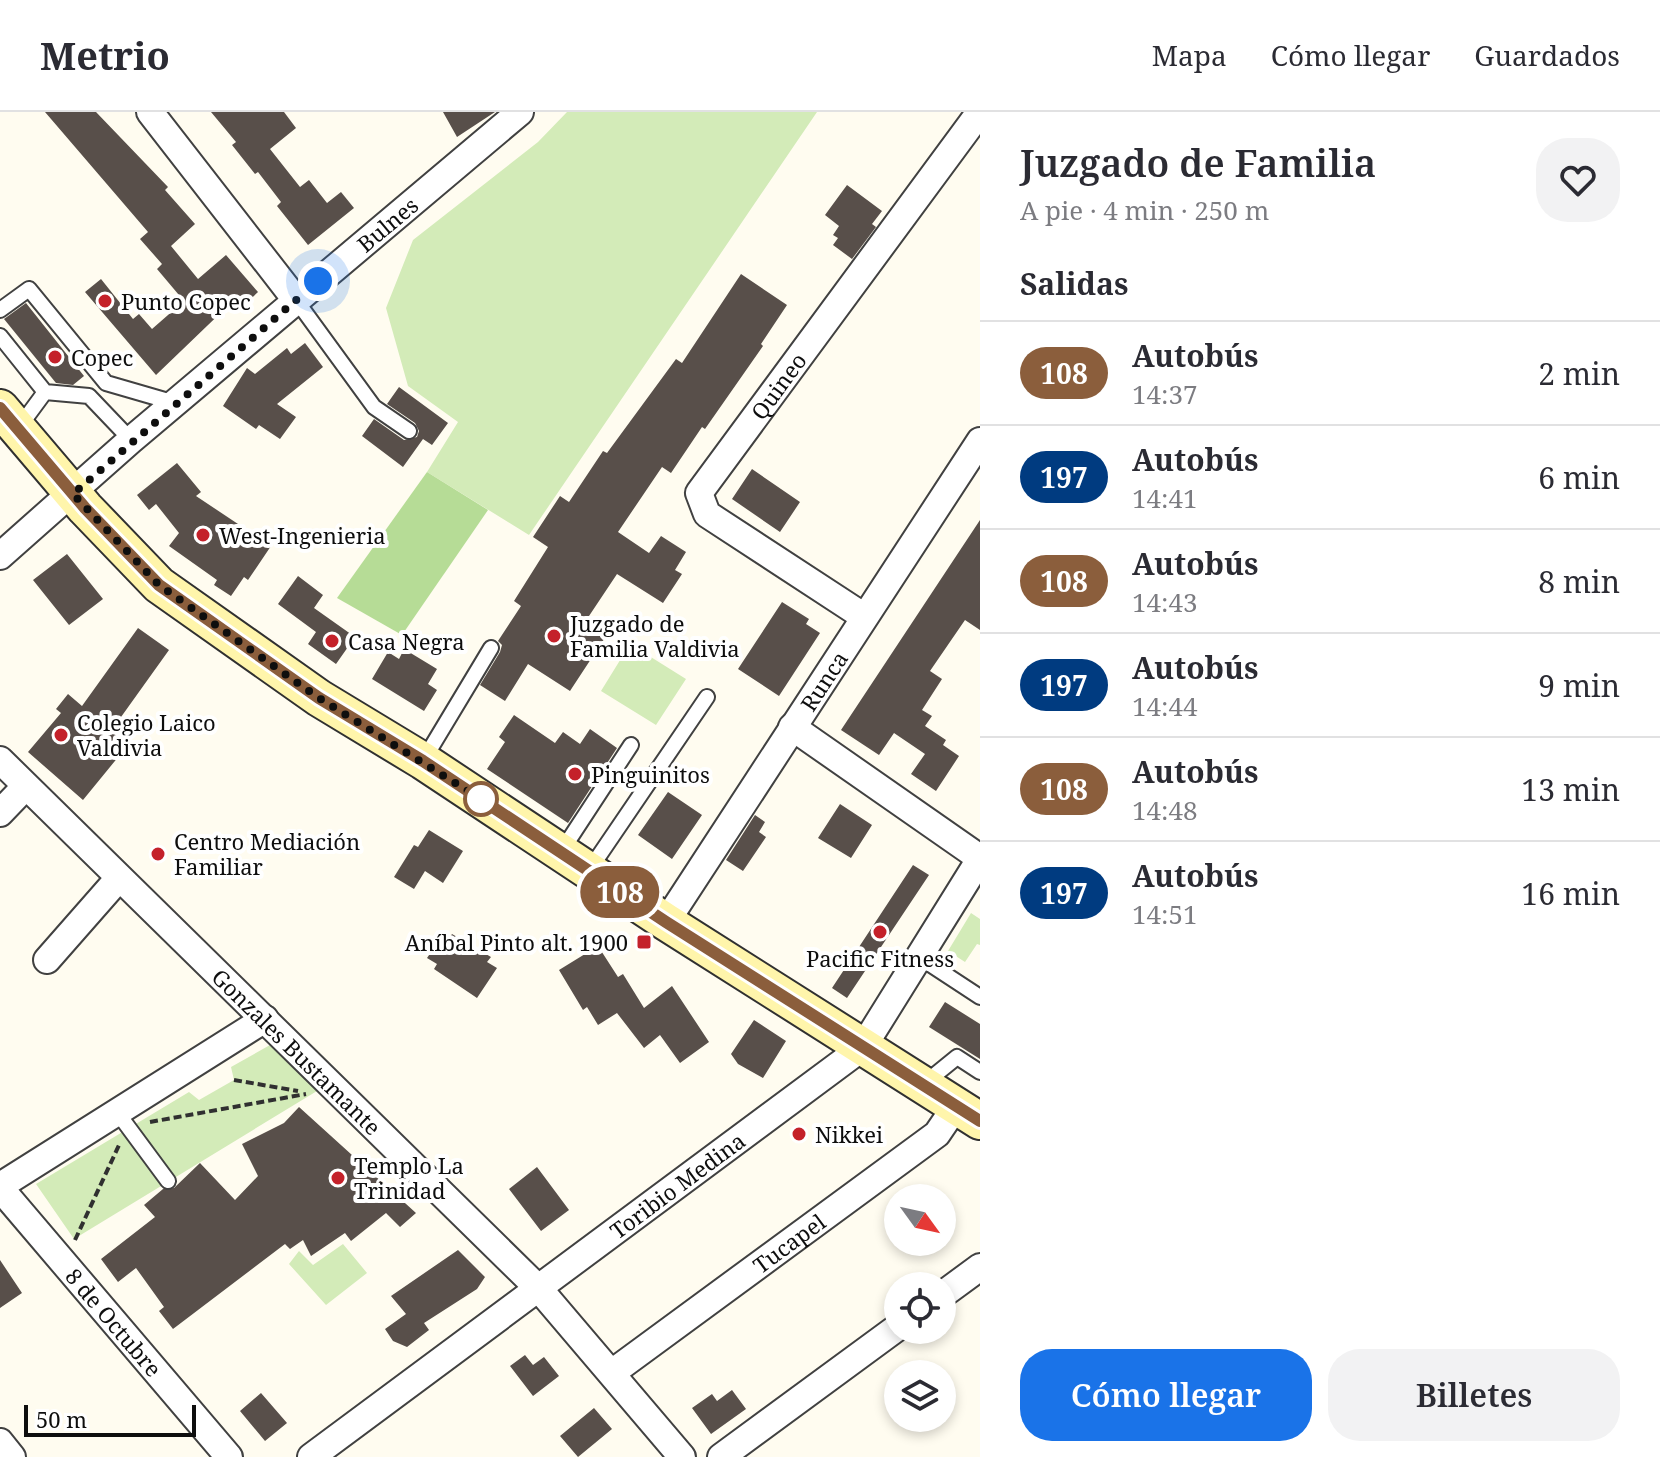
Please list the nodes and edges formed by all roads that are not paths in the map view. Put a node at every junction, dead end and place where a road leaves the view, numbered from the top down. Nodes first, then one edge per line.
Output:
1 (150, 112) edge
2 (520, 112) edge
3 (980, 112) edge
4 (296, 300) junction
5 (0, 310) edge
6 (0, 336) edge
7 (45, 392) junction
8 (175, 403) junction
9 (9, 419) edge
10 (409, 431) dead end
11 (131, 440) junction
12 (980, 441) edge
13 (73, 494) junction
14 (0, 556) edge
15 (863, 616) junction
16 (491, 648) dead end
17 (707, 697) dead end
18 (792, 727) junction
19 (631, 745) dead end
20 (0, 760) edge
21 (423, 761) junction
22 (25, 787) junction
23 (0, 813) edge
24 (980, 858) edge
25 (575, 861) junction
26 (119, 878) junction
27 (666, 922) junction
28 (919, 957) junction
29 (47, 960) dead end
30 (980, 997) edge
31 (265, 1019) junction
32 (863, 1047) junction
33 (980, 1072) edge
34 (923, 1085) junction
35 (968, 1113) edge
36 (122, 1119) junction
37 (168, 1181) dead end
38 (0, 1187) edge
39 (980, 1267) edge
40 (956, 1285) edge
41 (540, 1290) junction
42 (884, 1337) edge
43 (613, 1372) junction
44 (0, 1442) edge
45 (12, 1457) edge
46 (229, 1457) edge
47 (311, 1457) edge
48 (682, 1457) edge
49 (721, 1457) edge

1 - 4 street
2 - 4 street, Bulnes
3 - 15 street, Quineo
4 - 8 street, Bulnes
4 - 10 lane
5 - 8 lane
6 - 7 lane
7 - 9 lane
7 - 11 lane
8 - 11 street, Bulnes
9 - 13 main road
11 - 13 street, Bulnes
12 - 15 street, Runca
13 - 14 street, Bulnes
13 - 21 main road
15 - 18 street, Runca
16 - 21 lane
17 - 25 lane
18 - 24 street
18 - 27 street, Runca
19 - 25 lane
20 - 22 street, Gonzales Bustamante
21 - 25 main road
22 - 23 street
22 - 26 street, Gonzales Bustamante
24 - 28 street, Toribio Medina
25 - 27 main road
26 - 29 street
26 - 31 street, Gonzales Bustamante
27 - 32 main road
28 - 30 lane
28 - 32 street, Toribio Medina
31 - 36 street
31 - 41 street, Gonzales Bustamante
32 - 34 main road
32 - 41 street, Toribio Medina
33 - 34 lane
34 - 35 main road
35 - 43 street, Tucapel
36 - 37 lane
36 - 38 street
38 - 46 street, 8 de Octubre
39 - 40 street
41 - 43 street, Gonzales Bustamante
41 - 47 street, Toribio Medina
42 - 49 street
43 - 48 street, Gonzales Bustamante
44 - 45 street

